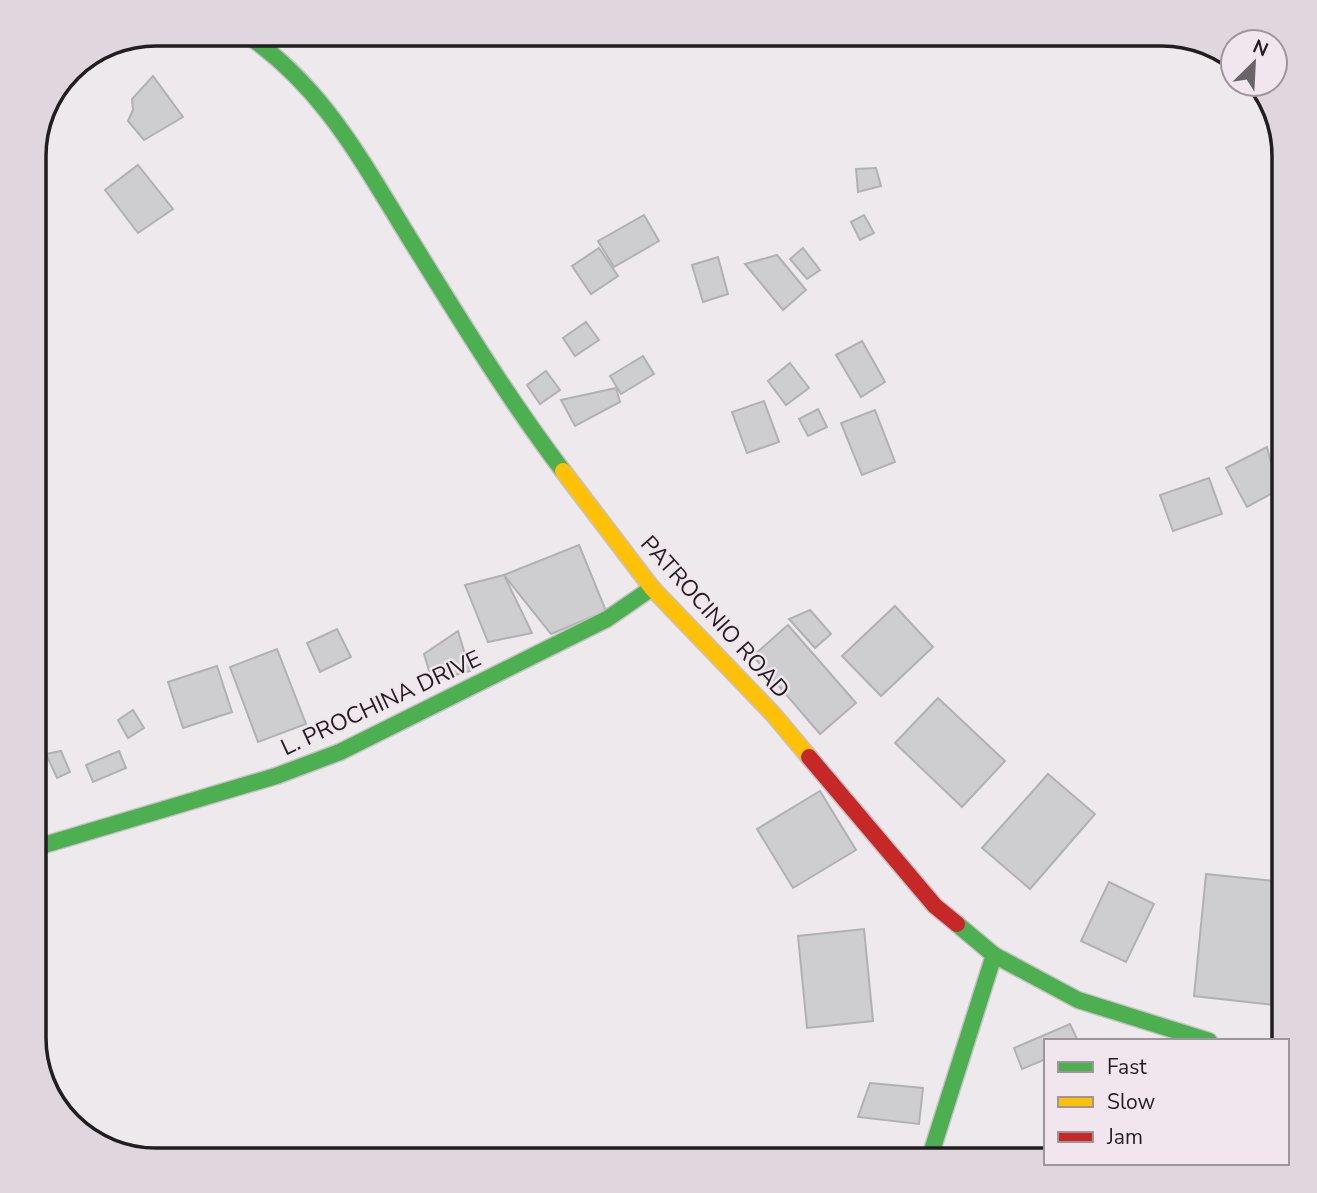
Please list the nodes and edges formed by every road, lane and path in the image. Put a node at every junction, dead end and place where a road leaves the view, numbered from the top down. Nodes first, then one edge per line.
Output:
1 (264, 46) edge
2 (652, 588) junction
3 (46, 844) edge
4 (994, 955) junction
5 (1203, 1039) edge
6 (933, 1148) edge

1 - 2 street, PATROCINIO ROAD
2 - 3 street, L. PROCHINA DRIVE
2 - 4 street, PATROCINIO ROAD
4 - 5 street, PATROCINIO ROAD
4 - 6 street

